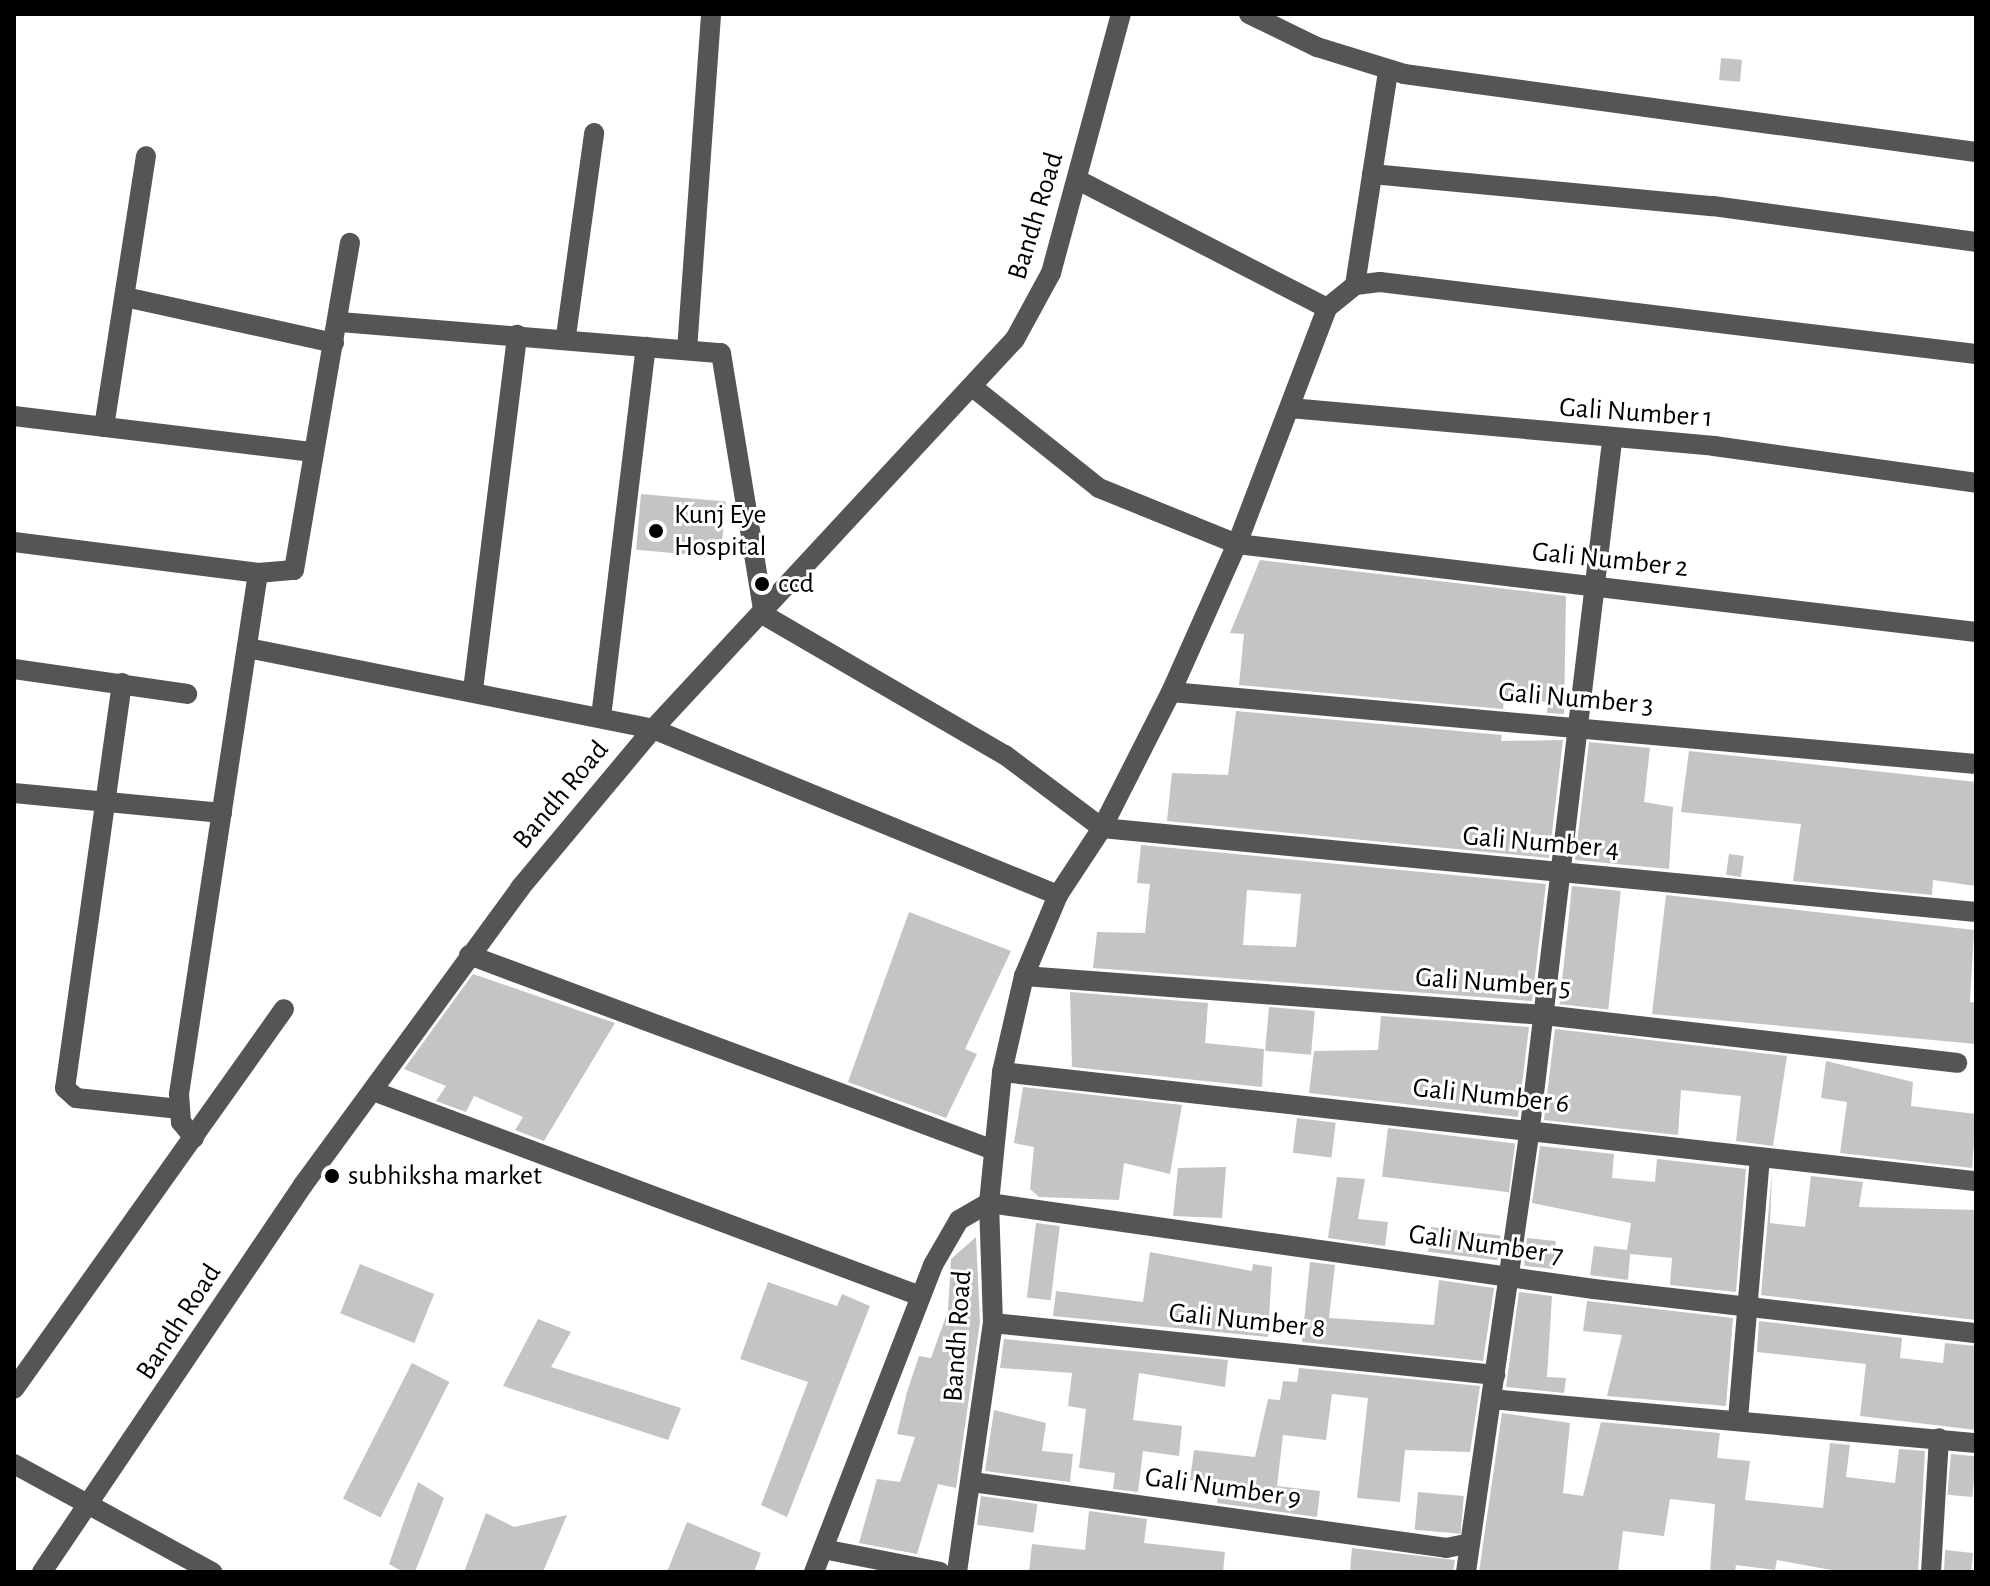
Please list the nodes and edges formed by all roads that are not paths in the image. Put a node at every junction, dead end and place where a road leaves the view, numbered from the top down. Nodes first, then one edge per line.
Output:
1 (711, 14) edge
2 (1121, 14) edge
3 (1249, 14) edge
4 (1388, 71) junction
5 (594, 133) dead end
6 (1976, 152) edge
7 (146, 156) dead end
8 (1372, 174) junction
9 (1078, 180) junction
10 (1976, 242) edge
11 (350, 243) dead end
12 (1355, 285) junction
13 (125, 297) junction
14 (1327, 308) junction
15 (340, 322) junction
16 (517, 335) junction
17 (566, 336) junction
18 (334, 343) junction
19 (646, 347) junction
20 (687, 350) junction
21 (1976, 354) edge
22 (975, 389) junction
23 (1290, 408) junction
24 (14, 416) edge
25 (104, 427) junction
26 (1612, 441) junction
27 (311, 452) junction
28 (1976, 483) edge
29 (14, 542) edge
30 (1237, 544) junction
31 (258, 573) junction
32 (1595, 587) junction
33 (764, 615) junction
34 (1976, 632) edge
35 (248, 648) junction
36 (14, 669) edge
37 (122, 683) junction
38 (473, 690) junction
39 (1171, 692) junction
40 (187, 694) dead end
41 (601, 717) junction
42 (1577, 727) junction
43 (653, 729) junction
44 (1976, 764) edge
45 (14, 793) edge
46 (103, 799) junction
47 (222, 813) junction
48 (1102, 828) junction
49 (1563, 874) junction
50 (1058, 895) junction
51 (1976, 912) edge
52 (469, 955) junction
53 (1024, 976) junction
54 (284, 1009) dead end
55 (1544, 1015) junction
56 (1957, 1063) dead end
57 (1002, 1072) junction
58 (373, 1091) junction
59 (179, 1109) junction
60 (1530, 1127) junction
61 (194, 1138) junction
62 (994, 1150) junction
63 (1760, 1158) junction
64 (1973, 1181) dead end
65 (989, 1203) junction
66 (1505, 1276) junction
67 (920, 1296) junction
68 (1748, 1309) junction
69 (993, 1323) junction
70 (1976, 1333) edge
71 (1495, 1375) junction
72 (14, 1389) edge
73 (1491, 1399) junction
74 (1738, 1419) junction
75 (1939, 1438) junction
76 (1976, 1443) edge
77 (14, 1464) edge
78 (972, 1482) junction
79 (92, 1506) junction
80 (1466, 1544) junction
81 (823, 1549) junction
82 (42, 1572) edge
83 (212, 1572) edge
84 (814, 1572) edge
85 (940, 1572) edge
86 (957, 1572) edge
87 (1466, 1572) edge
88 (1931, 1572) edge

1 - 20 street
2 - 9 street, Bandh Road
3 - 4 street
4 - 6 street
4 - 8 street
5 - 17 street
7 - 13 street
8 - 10 street
8 - 12 street
9 - 14 street
9 - 22 street, Bandh Road
11 - 15 street
12 - 14 street
12 - 21 street
13 - 18 street
13 - 25 street
14 - 23 street, Bandh Road
15 - 16 street
15 - 18 street
16 - 17 street
16 - 38 street
17 - 19 street
18 - 27 street
19 - 20 street
19 - 41 street
20 - 33 street
22 - 30 street, Gali Number 2
22 - 33 street, Bandh Road
23 - 26 street, Gali Number 1
23 - 30 street, Bandh Road
24 - 25 street
25 - 27 street
26 - 28 street, Gali Number 1
26 - 32 street
27 - 31 street
29 - 31 street
30 - 32 street, Gali Number 2
30 - 39 street, Bandh Road
31 - 35 street
32 - 34 street, Gali Number 2
32 - 42 street
33 - 43 street, Bandh Road
33 - 48 street
35 - 38 street
35 - 47 street
36 - 37 street
37 - 40 street
37 - 46 street
38 - 41 street
39 - 42 street, Gali Number 3
39 - 48 street, Bandh Road
41 - 43 street
42 - 44 street, Gali Number 3
42 - 49 street
43 - 50 street
43 - 52 street, Bandh Road
45 - 46 street
46 - 47 street
46 - 59 street
47 - 59 street
48 - 49 street, Gali Number 4
48 - 50 street, Bandh Road
49 - 51 street, Gali Number 4
49 - 55 street
50 - 53 street, Bandh Road
52 - 58 street, Bandh Road
52 - 62 street
53 - 55 street, Gali Number 5
53 - 57 street, Bandh Road
54 - 61 street
55 - 56 street, Gali Number 5
55 - 60 street
57 - 60 street, Gali Number 6
57 - 62 street, Bandh Road
58 - 67 street
58 - 79 street, Bandh Road
59 - 61 street
60 - 63 street, Gali Number 6
60 - 66 street
61 - 72 street
62 - 65 street, Bandh Road
63 - 64 street, Gali Number 6
63 - 68 street
65 - 66 street, Gali Number 7
65 - 67 street
65 - 69 street, Bandh Road
66 - 68 street, Gali Number 7
66 - 71 street
67 - 81 street
68 - 70 street, Gali Number 7
68 - 74 street
69 - 71 street, Gali Number 8
69 - 78 street, Bandh Road
71 - 73 street
73 - 74 street
73 - 80 street
74 - 75 street
75 - 76 street
75 - 88 street
77 - 79 street
78 - 80 street, Gali Number 9
78 - 86 street, Bandh Road
79 - 82 street, Bandh Road
79 - 83 street
80 - 87 street
81 - 84 street
81 - 85 street

